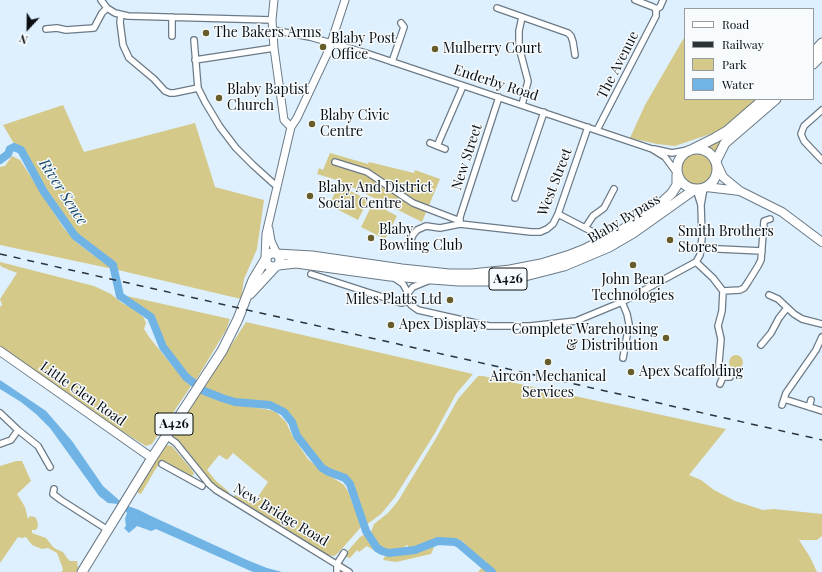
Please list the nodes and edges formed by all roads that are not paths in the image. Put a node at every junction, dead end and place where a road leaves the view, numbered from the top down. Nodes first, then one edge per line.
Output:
1 (101, 0) edge
2 (274, 0) edge
3 (345, 0) edge
4 (635, 0) edge
5 (663, 0) edge
6 (107, 8) junction
7 (497, 8) dead end
8 (656, 9) junction
9 (121, 15) junction
10 (172, 17) junction
11 (522, 17) junction
12 (272, 20) junction
13 (401, 23) dead end
14 (46, 29) dead end
15 (273, 30) junction
16 (172, 36) dead end
17 (194, 40) dead end
18 (331, 43) junction
19 (822, 43) edge
20 (274, 48) junction
21 (814, 51) edge
22 (822, 55) edge
23 (575, 56) dead end
24 (195, 60) junction
25 (392, 62) junction
26 (814, 63) edge
27 (463, 86) junction
28 (198, 88) junction
29 (499, 98) junction
30 (763, 100) edge
31 (775, 100) edge
32 (522, 105) junction
33 (822, 110) edge
34 (544, 112) junction
35 (290, 127) junction
36 (588, 127) junction
37 (597, 130) junction
38 (430, 143) dead end
39 (437, 146) junction
40 (445, 149) dead end
41 (652, 149) junction
42 (691, 150) junction
43 (822, 160) edge
44 (335, 162) dead end
45 (716, 163) junction
46 (677, 173) junction
47 (277, 185) junction
48 (700, 188) junction
49 (611, 191) dead end
50 (740, 191) junction
51 (515, 198) dead end
52 (558, 214) junction
53 (764, 220) dead end
54 (460, 222) junction
55 (269, 223) junction
56 (585, 228) junction
57 (591, 232) dead end
58 (411, 240) dead end
59 (822, 242) edge
60 (719, 249) dead end
61 (762, 251) junction
62 (277, 254) junction
63 (265, 259) junction
64 (696, 262) junction
65 (277, 266) junction
66 (311, 274) dead end
67 (338, 274) dead end
68 (390, 276) junction
69 (431, 280) junction
70 (336, 281) junction
71 (723, 291) junction
72 (408, 293) junction
73 (769, 294) dead end
74 (246, 300) junction
75 (409, 301) junction
76 (622, 302) junction
77 (787, 308) junction
78 (822, 324) edge
79 (760, 334) dead end
80 (822, 337) edge
81 (766, 339) junction
82 (761, 345) dead end
83 (816, 350) junction
84 (0, 351) edge
85 (822, 354) edge
86 (623, 358) dead end
87 (723, 377) junction
88 (730, 377) dead end
89 (720, 384) dead end
90 (811, 400) dead end
91 (809, 406) junction
92 (822, 411) edge
93 (0, 413) edge
94 (18, 430) junction
95 (166, 436) junction
96 (0, 444) edge
97 (152, 458) junction
98 (162, 464) dead end
99 (50, 467) dead end
100 (202, 476) junction
101 (194, 481) junction
102 (202, 486) dead end
103 (54, 489) dead end
104 (108, 530) junction
105 (344, 554) dead end
106 (336, 564) junction
107 (82, 572) edge
108 (337, 572) edge
109 (349, 572) edge

1 - 6 street
2 - 12 street
3 - 18 street
4 - 8 street
5 - 8 street
6 - 9 street
6 - 14 street
7 - 11 street
8 - 37 street, The Avenue
9 - 10 street
9 - 28 street
10 - 12 street
10 - 16 street
11 - 23 street
11 - 32 street
12 - 15 street
13 - 25 street
15 - 18 street, Enderby Road
15 - 20 street
17 - 24 street
18 - 25 street, Enderby Road
18 - 35 street
19 - 21 main road
20 - 24 street
20 - 35 street
22 - 26 main road
24 - 28 street
25 - 27 street, Enderby Road
27 - 29 street, Enderby Road
27 - 39 street
28 - 47 street
29 - 32 street, Enderby Road
29 - 54 street, New Street
30 - 42 main road
31 - 45 main road
32 - 34 street, Enderby Road
33 - 43 street
34 - 36 street, Enderby Road
34 - 51 street
35 - 47 street
36 - 37 street, Enderby Road
36 - 52 street, West Street
37 - 41 street, Enderby Road
38 - 39 street
39 - 40 street
41 - 42 street, Enderby Road
41 - 46 street, Enderby Road
42 - 45 main road
42 - 46 main road
44 - 54 street
45 - 48 main road
45 - 50 main road
46 - 48 main road
46 - 62 main road, Blaby Bypass / A426
47 - 55 street
48 - 50 main road
48 - 64 street
48 - 69 main road, Blaby Bypass / A426
49 - 56 street
50 - 59 main road
52 - 54 street, West Street
52 - 56 street
53 - 61 street
54 - 58 street
55 - 62 street
55 - 63 street
56 - 57 street
60 - 61 street
61 - 71 street
62 - 63 main road
62 - 65 main road
63 - 65 main road
63 - 74 main road, A426
64 - 71 street
64 - 76 street
65 - 68 main road, Blaby Bypass / A426
65 - 74 main road, A426
66 - 70 street
67 - 70 street
68 - 69 main road, Blaby Bypass / A426
68 - 72 street
69 - 72 street
70 - 75 street
71 - 87 street
72 - 75 street
73 - 77 street
74 - 95 main road, A426
75 - 76 street
76 - 86 street
77 - 78 street
77 - 81 street
79 - 81 street
80 - 83 street
81 - 82 street
83 - 85 street
83 - 91 street
84 - 97 main road, Little Glen Road
87 - 88 street
87 - 89 street
90 - 91 street
91 - 92 street
93 - 94 street
94 - 96 street
94 - 99 street
95 - 97 main road, A426
95 - 100 street, New Bridge Road
97 - 104 main road, A426
98 - 101 street
100 - 101 street
100 - 106 street, New Bridge Road
101 - 102 street
103 - 104 street
104 - 107 main road, A426
105 - 106 street
106 - 108 street
106 - 109 street, New Bridge Road

